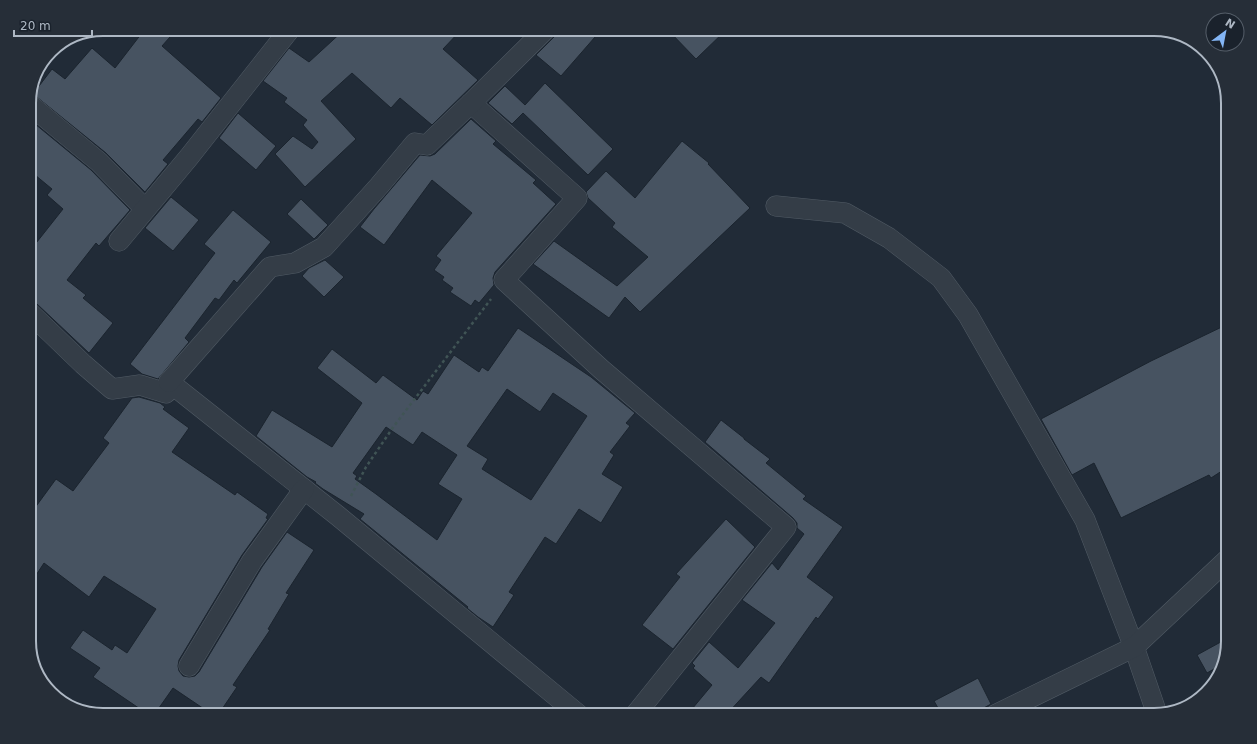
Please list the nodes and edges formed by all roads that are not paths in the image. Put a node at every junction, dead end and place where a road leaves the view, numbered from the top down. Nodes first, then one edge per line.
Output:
1 (284, 36) edge
2 (539, 36) edge
3 (471, 103) junction
4 (36, 110) edge
5 (776, 206) dead end
6 (145, 209) junction
7 (119, 241) dead end
8 (36, 319) edge
9 (169, 382) junction
10 (304, 489) junction
11 (1221, 566) edge
12 (1134, 647) junction
13 (189, 666) dead end
14 (571, 708) edge
15 (641, 708) edge
16 (1009, 708) edge
17 (1155, 708) edge

1 - 6 street
2 - 3 street
3 - 9 street
3 - 15 street
4 - 6 street
5 - 12 street
6 - 7 street
8 - 9 street
9 - 10 street
10 - 13 street
10 - 14 street
11 - 12 street
12 - 16 street
12 - 17 street

